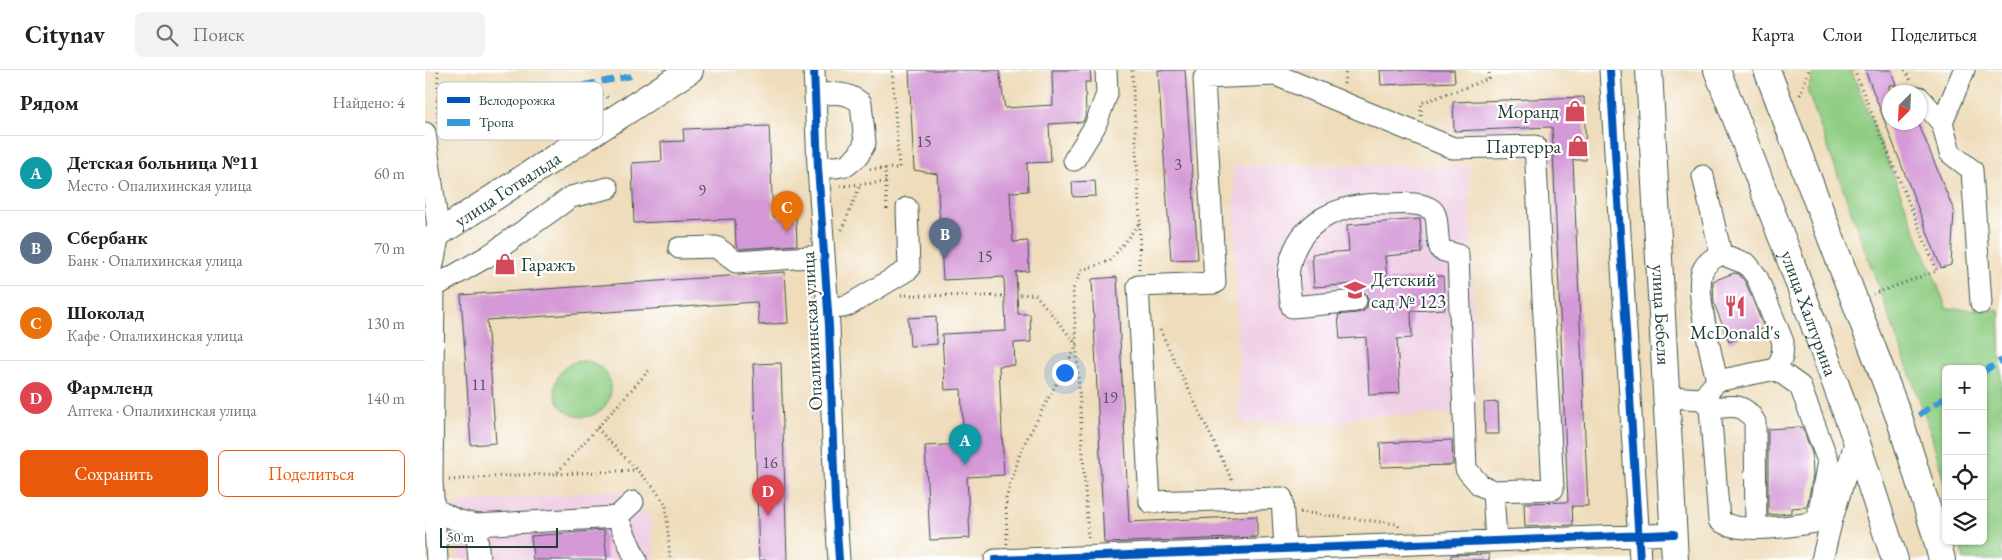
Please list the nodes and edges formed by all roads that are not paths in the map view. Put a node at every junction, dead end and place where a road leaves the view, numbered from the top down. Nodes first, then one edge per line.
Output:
1 (690, 70) edge
2 (814, 70) edge
3 (1106, 70) edge
4 (1610, 70) edge
5 (1649, 70) edge
6 (1717, 70) edge
7 (1767, 70) edge
8 (1964, 70) edge
9 (1276, 72) edge
10 (816, 95) junction
11 (1927, 106) edge
12 (1941, 123) junction
13 (603, 127) edge
14 (425, 133) edge
15 (582, 140) edge
16 (1074, 160) dead end
17 (818, 166) junction
18 (1703, 176) dead end
19 (608, 188) dead end
20 (897, 208) road end
21 (432, 238) edge
22 (679, 248) dead end
23 (1721, 254) junction
24 (824, 256) junction
25 (434, 286) junction
26 (1355, 301) dead end
27 (1981, 303) dead end
28 (827, 308) junction
29 (1776, 369) junction
30 (1717, 381) junction
31 (1668, 397) junction
32 (1706, 404) junction
33 (1856, 440) junction
34 (1493, 491) junction
35 (633, 502) dead end
36 (433, 508) junction
37 (617, 517) junction
38 (1824, 520) junction
39 (476, 525) junction
40 (1756, 528) junction
41 (1674, 534) junction
42 (1639, 536) junction
43 (1505, 547) edge
44 (1285, 549) junction
45 (1410, 552) edge
46 (1099, 557) edge
47 (437, 560) edge
48 (479, 560) edge
49 (636, 560) edge
50 (839, 560) edge
51 (995, 560) edge
52 (1007, 560) edge
53 (1640, 560) edge
54 (1675, 560) edge
55 (1822, 560) edge
56 (1895, 560) edge
57 (1942, 560) edge

1 - 13 main road, улица Готвальда
2 - 10 street, Опалихинская улица
3 - 16 street
4 - 42 street
5 - 31 main road, улица Бебеля
6 - 33 main road, улица Халтурина
7 - 57 main road
8 - 12 street
9 - 34 street
9 - 44 street
10 - 17 street, Опалихинская улица
10 - 17 street
11 - 12 street
12 - 27 street
14 - 21 street
15 - 21 main road, улица Готвальда
17 - 24 street, Опалихинская улица
18 - 23 street
19 - 25 street
20 - 28 street
21 - 25 street
22 - 24 street
23 - 29 street
23 - 30 street
24 - 28 street, Опалихинская улица
25 - 36 street
26 - 34 street
28 - 50 street, Опалихинская улица
29 - 30 street
29 - 38 street
30 - 32 street
31 - 32 street
31 - 41 main road, улица Бебеля
32 - 40 street
32 - 40 street
33 - 38 street
33 - 56 main road, улица Халтурина
34 - 43 street
35 - 37 street
36 - 39 street
36 - 47 street
37 - 39 street
37 - 49 street
38 - 40 street
38 - 55 street
39 - 48 street
41 - 42 street
41 - 54 main road, улица Бебеля
42 - 43 street
42 - 53 street
43 - 45 street
44 - 45 street
44 - 46 street
46 - 52 street
51 - 52 street

